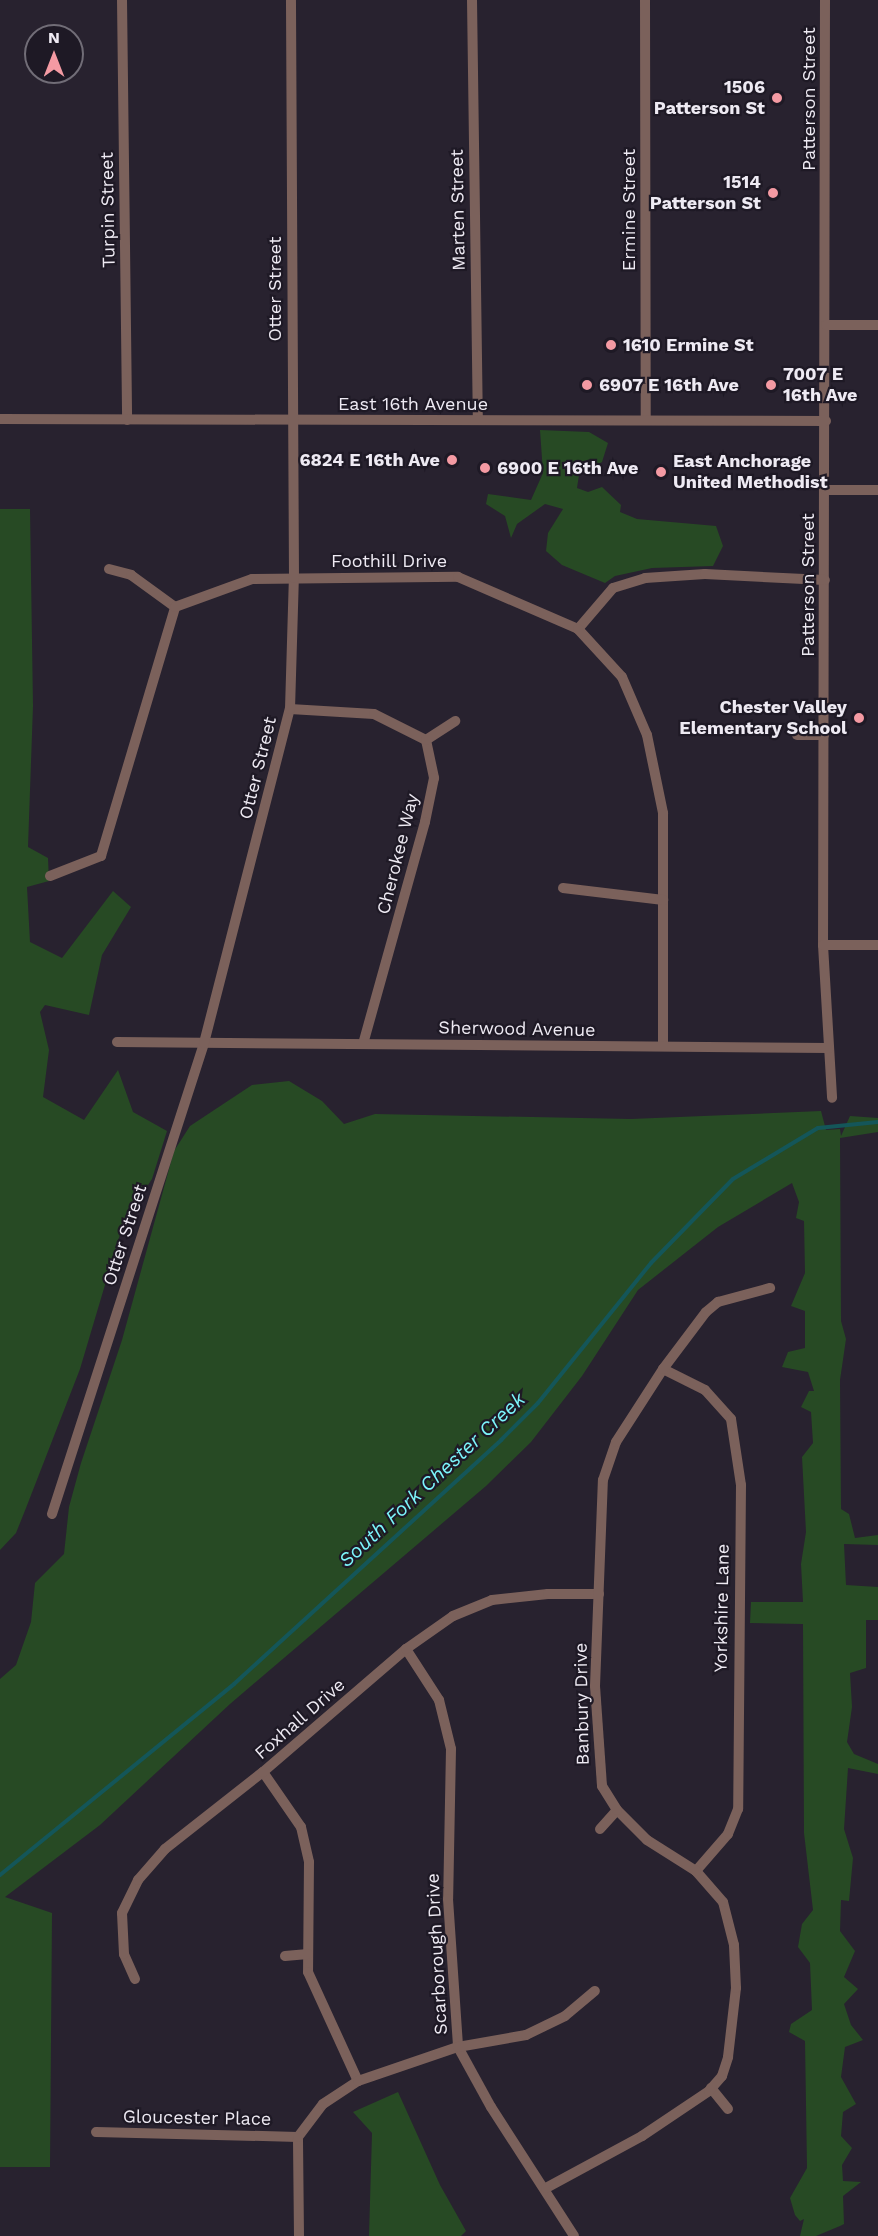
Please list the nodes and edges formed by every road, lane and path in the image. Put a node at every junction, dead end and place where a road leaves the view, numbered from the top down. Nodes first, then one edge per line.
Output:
1 (122, 0) edge
2 (291, 0) edge
3 (472, 0) edge
4 (645, 0) edge
5 (825, 0) edge
6 (826, 325) junction
7 (878, 325) edge
8 (0, 420) edge
9 (127, 420) junction
10 (291, 420) junction
11 (478, 420) junction
12 (646, 420) junction
13 (826, 421) junction
14 (825, 490) junction
15 (878, 490) edge
16 (109, 569) dead end
17 (294, 578) junction
18 (825, 580) junction
19 (175, 607) junction
20 (578, 629) junction
21 (290, 709) junction
22 (455, 721) dead end
23 (797, 735) dead end
24 (824, 735) junction
25 (426, 740) junction
26 (50, 876) dead end
27 (563, 888) dead end
28 (663, 900) junction
29 (823, 945) junction
30 (878, 945) edge
31 (117, 1041) dead end
32 (204, 1043) junction
33 (363, 1044) junction
34 (663, 1046) junction
35 (829, 1048) junction
36 (832, 1098) dead end
37 (770, 1288) dead end
38 (663, 1369) junction
39 (52, 1514) dead end
40 (599, 1594) junction
41 (406, 1649) junction
42 (263, 1772) junction
43 (617, 1810) junction
44 (600, 1829) dead end
45 (696, 1871) junction
46 (308, 1954) junction
47 (285, 1956) dead end
48 (135, 1979) dead end
49 (595, 1991) dead end
50 (458, 2047) junction
51 (358, 2081) junction
52 (711, 2088) junction
53 (728, 2109) dead end
54 (96, 2132) dead end
55 (298, 2137) junction
56 (546, 2188) junction
57 (299, 2236) edge
58 (574, 2236) edge

1 - 9 street, Turpin Street
2 - 10 street, Otter Street
3 - 11 street, Marten Street
4 - 12 street, Ermine Street
5 - 6 street, Patterson Street
6 - 7 street
6 - 13 street, Patterson Street
8 - 9 street, East 16th Avenue
9 - 10 street, East 16th Avenue
10 - 11 street, East 16th Avenue
10 - 17 street, Otter Street
11 - 12 street, East 16th Avenue
12 - 13 street, East 16th Avenue
13 - 14 street, Patterson Street
14 - 15 street
14 - 18 street, Patterson Street
16 - 19 street
17 - 19 street, Foothill Drive
17 - 20 street, Foothill Drive
17 - 21 street, Otter Street
18 - 20 street
18 - 24 street, Patterson Street
19 - 26 street
20 - 28 street, Foothill Drive
21 - 25 street
21 - 32 street, Otter Street
22 - 25 street
23 - 24 street
24 - 29 street, Patterson Street
25 - 33 street, Cherokee Way
27 - 28 street
28 - 34 street, Foothill Drive
29 - 30 street
29 - 35 street, Patterson Street
31 - 32 street, Sherwood Avenue
32 - 33 street, Sherwood Avenue
32 - 39 street, Otter Street
33 - 34 street, Sherwood Avenue
34 - 35 street, Sherwood Avenue
35 - 36 street, Patterson Street
37 - 38 street, Banbury Drive
38 - 40 street, Banbury Drive
38 - 45 street, Yorkshire Lane
40 - 41 street, Foxhall Drive
40 - 43 street, Banbury Drive
41 - 42 street, Foxhall Drive
41 - 50 street, Scarborough Drive
42 - 46 street
42 - 48 street, Foxhall Drive
43 - 44 street
43 - 45 street, Banbury Drive
45 - 52 street, Banbury Drive
46 - 47 street
46 - 51 street
49 - 50 street
50 - 51 street
50 - 56 street, Scarborough Drive
51 - 55 street
52 - 53 street
52 - 56 street, Banbury Drive
54 - 55 street, Gloucester Place
55 - 57 street
56 - 58 street, Scarborough Drive

